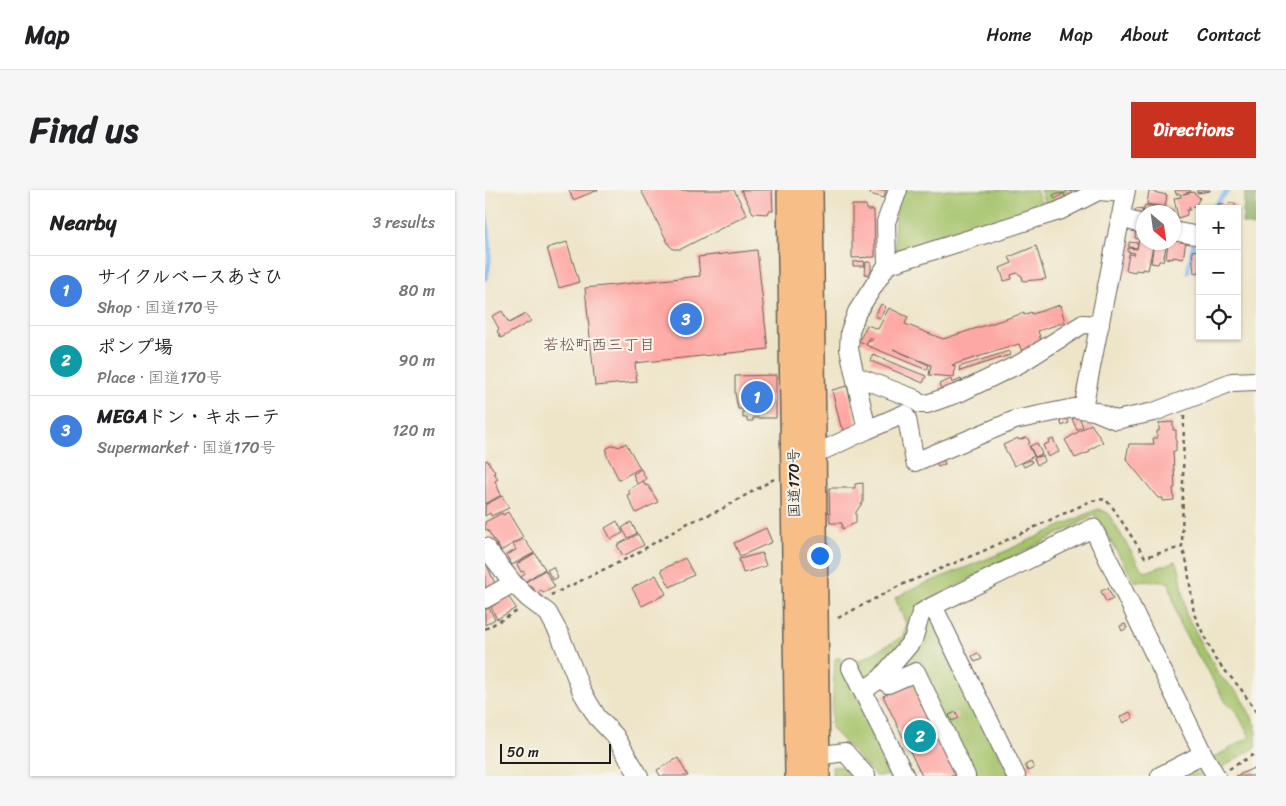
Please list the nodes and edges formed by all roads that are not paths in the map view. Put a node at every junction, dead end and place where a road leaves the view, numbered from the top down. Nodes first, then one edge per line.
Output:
1 (790, 190) edge
2 (810, 190) edge
3 (898, 190) edge
4 (1126, 191) edge
5 (1121, 218) junction
6 (1136, 222) edge
7 (1181, 233) edge
8 (1193, 235) dead end
9 (887, 265) junction
10 (1100, 325) junction
11 (855, 376) junction
12 (1256, 381) edge
13 (1083, 408) junction
14 (867, 430) junction
15 (813, 456) junction
16 (485, 547) edge
17 (513, 583) junction
18 (485, 599) edge
19 (933, 606) junction
20 (851, 668) dead end
21 (881, 678) junction
22 (863, 691) junction
23 (1203, 754) junction
24 (816, 766) edge
25 (639, 776) edge
26 (798, 776) edge
27 (866, 776) edge
28 (905, 776) edge
29 (966, 776) edge
30 (1016, 776) edge
31 (1160, 776) edge
32 (1216, 776) edge

1 - 26 highway, 国道170号
2 - 15 highway, 国道170号
3 - 9 street
4 - 5 street
4 - 9 street
5 - 6 street
5 - 10 street
7 - 8 street
9 - 11 street
10 - 11 street
10 - 13 street
11 - 14 street
12 - 13 street
13 - 14 street
14 - 15 street
15 - 24 highway, 国道170号
16 - 17 street
17 - 18 street
17 - 25 street
19 - 21 street
19 - 23 street
19 - 30 street
20 - 22 street
21 - 22 street
21 - 29 street
22 - 28 street
23 - 31 street
23 - 32 street
24 - 27 street

